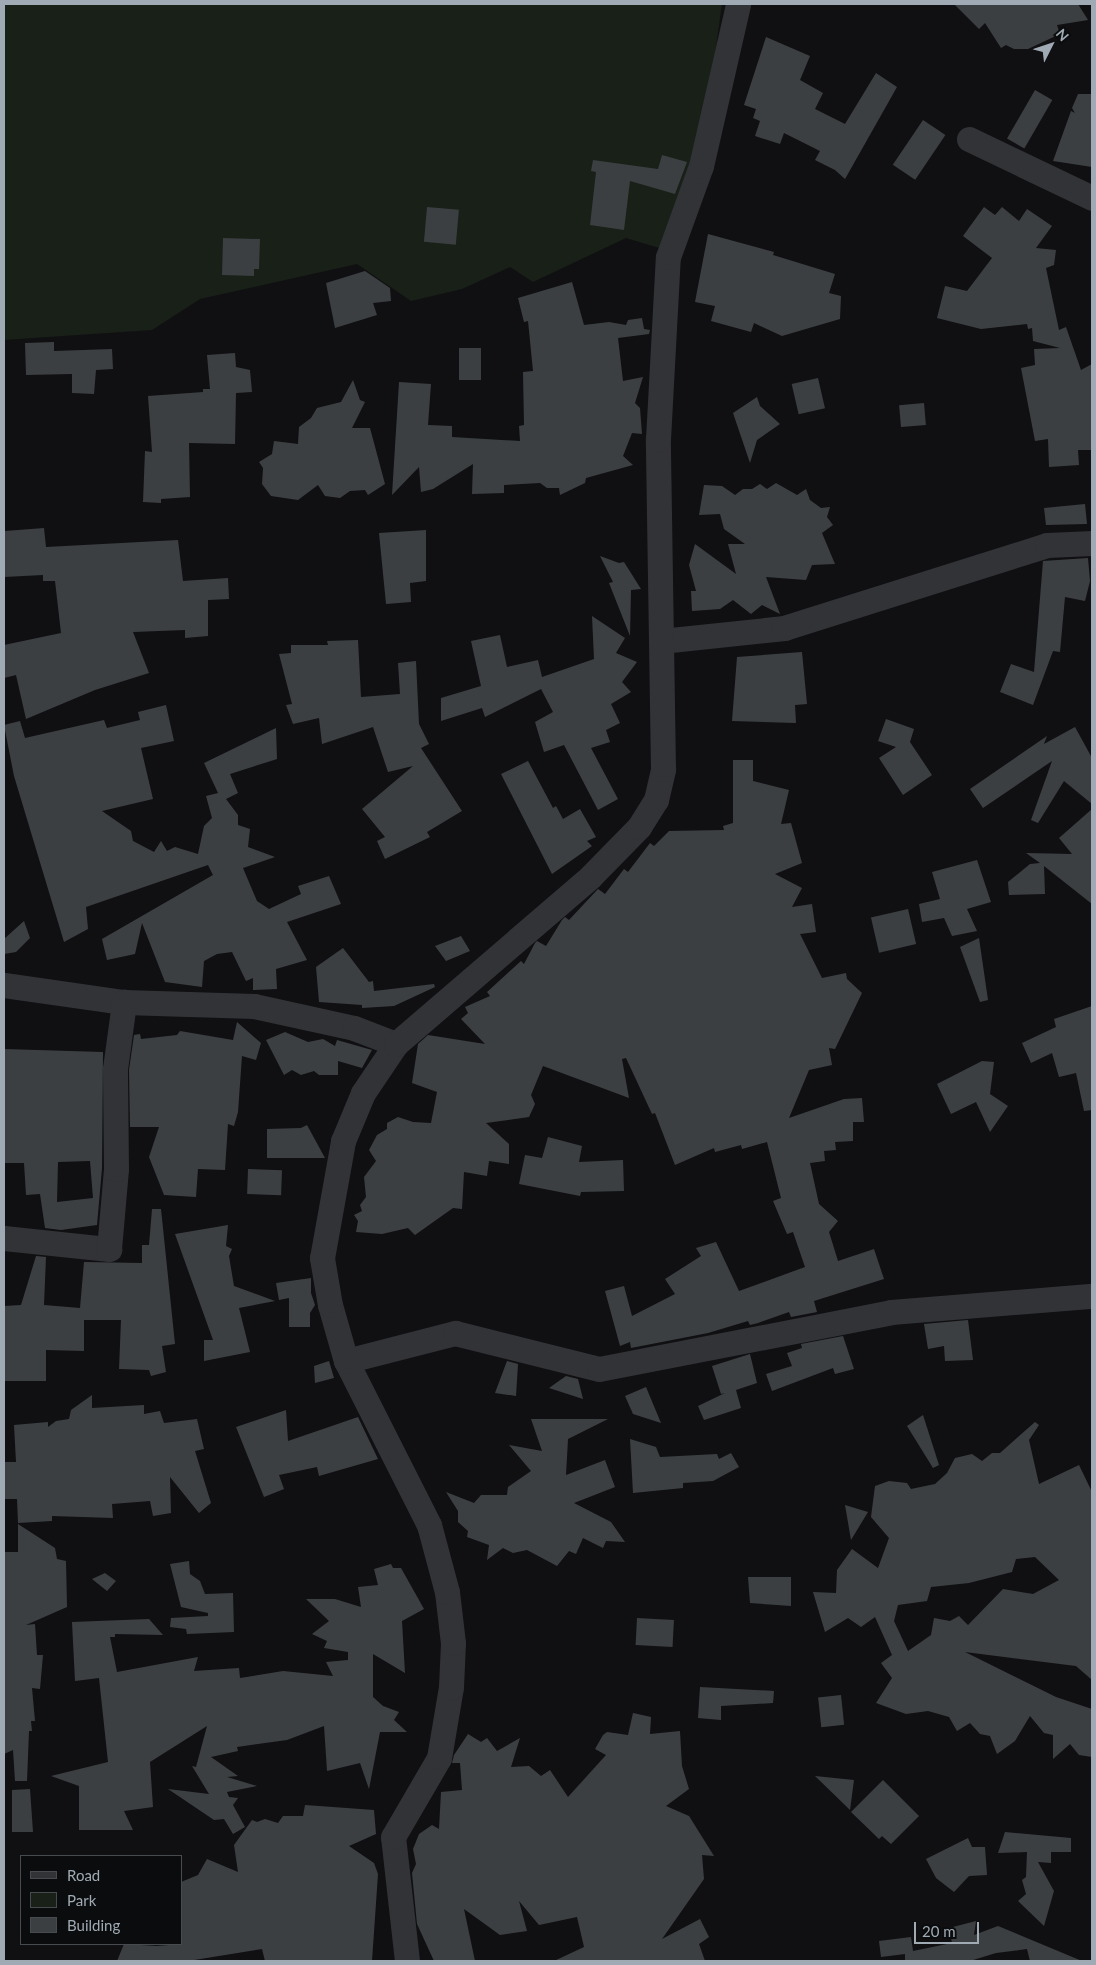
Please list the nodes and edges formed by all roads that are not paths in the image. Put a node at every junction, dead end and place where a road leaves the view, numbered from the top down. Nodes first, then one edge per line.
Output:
1 (738, 4) edge
2 (969, 139) dead end
3 (1092, 198) edge
4 (1092, 543) edge
5 (661, 641) junction
6 (4, 985) edge
7 (124, 1002) junction
8 (396, 1044) junction
9 (4, 1238) edge
10 (1092, 1296) edge
11 (346, 1361) junction
12 (407, 1961) edge

1 - 5 street
2 - 3 street
4 - 5 street
5 - 8 street
6 - 7 street
7 - 8 street
7 - 9 street
8 - 11 street
10 - 11 street
11 - 12 street

